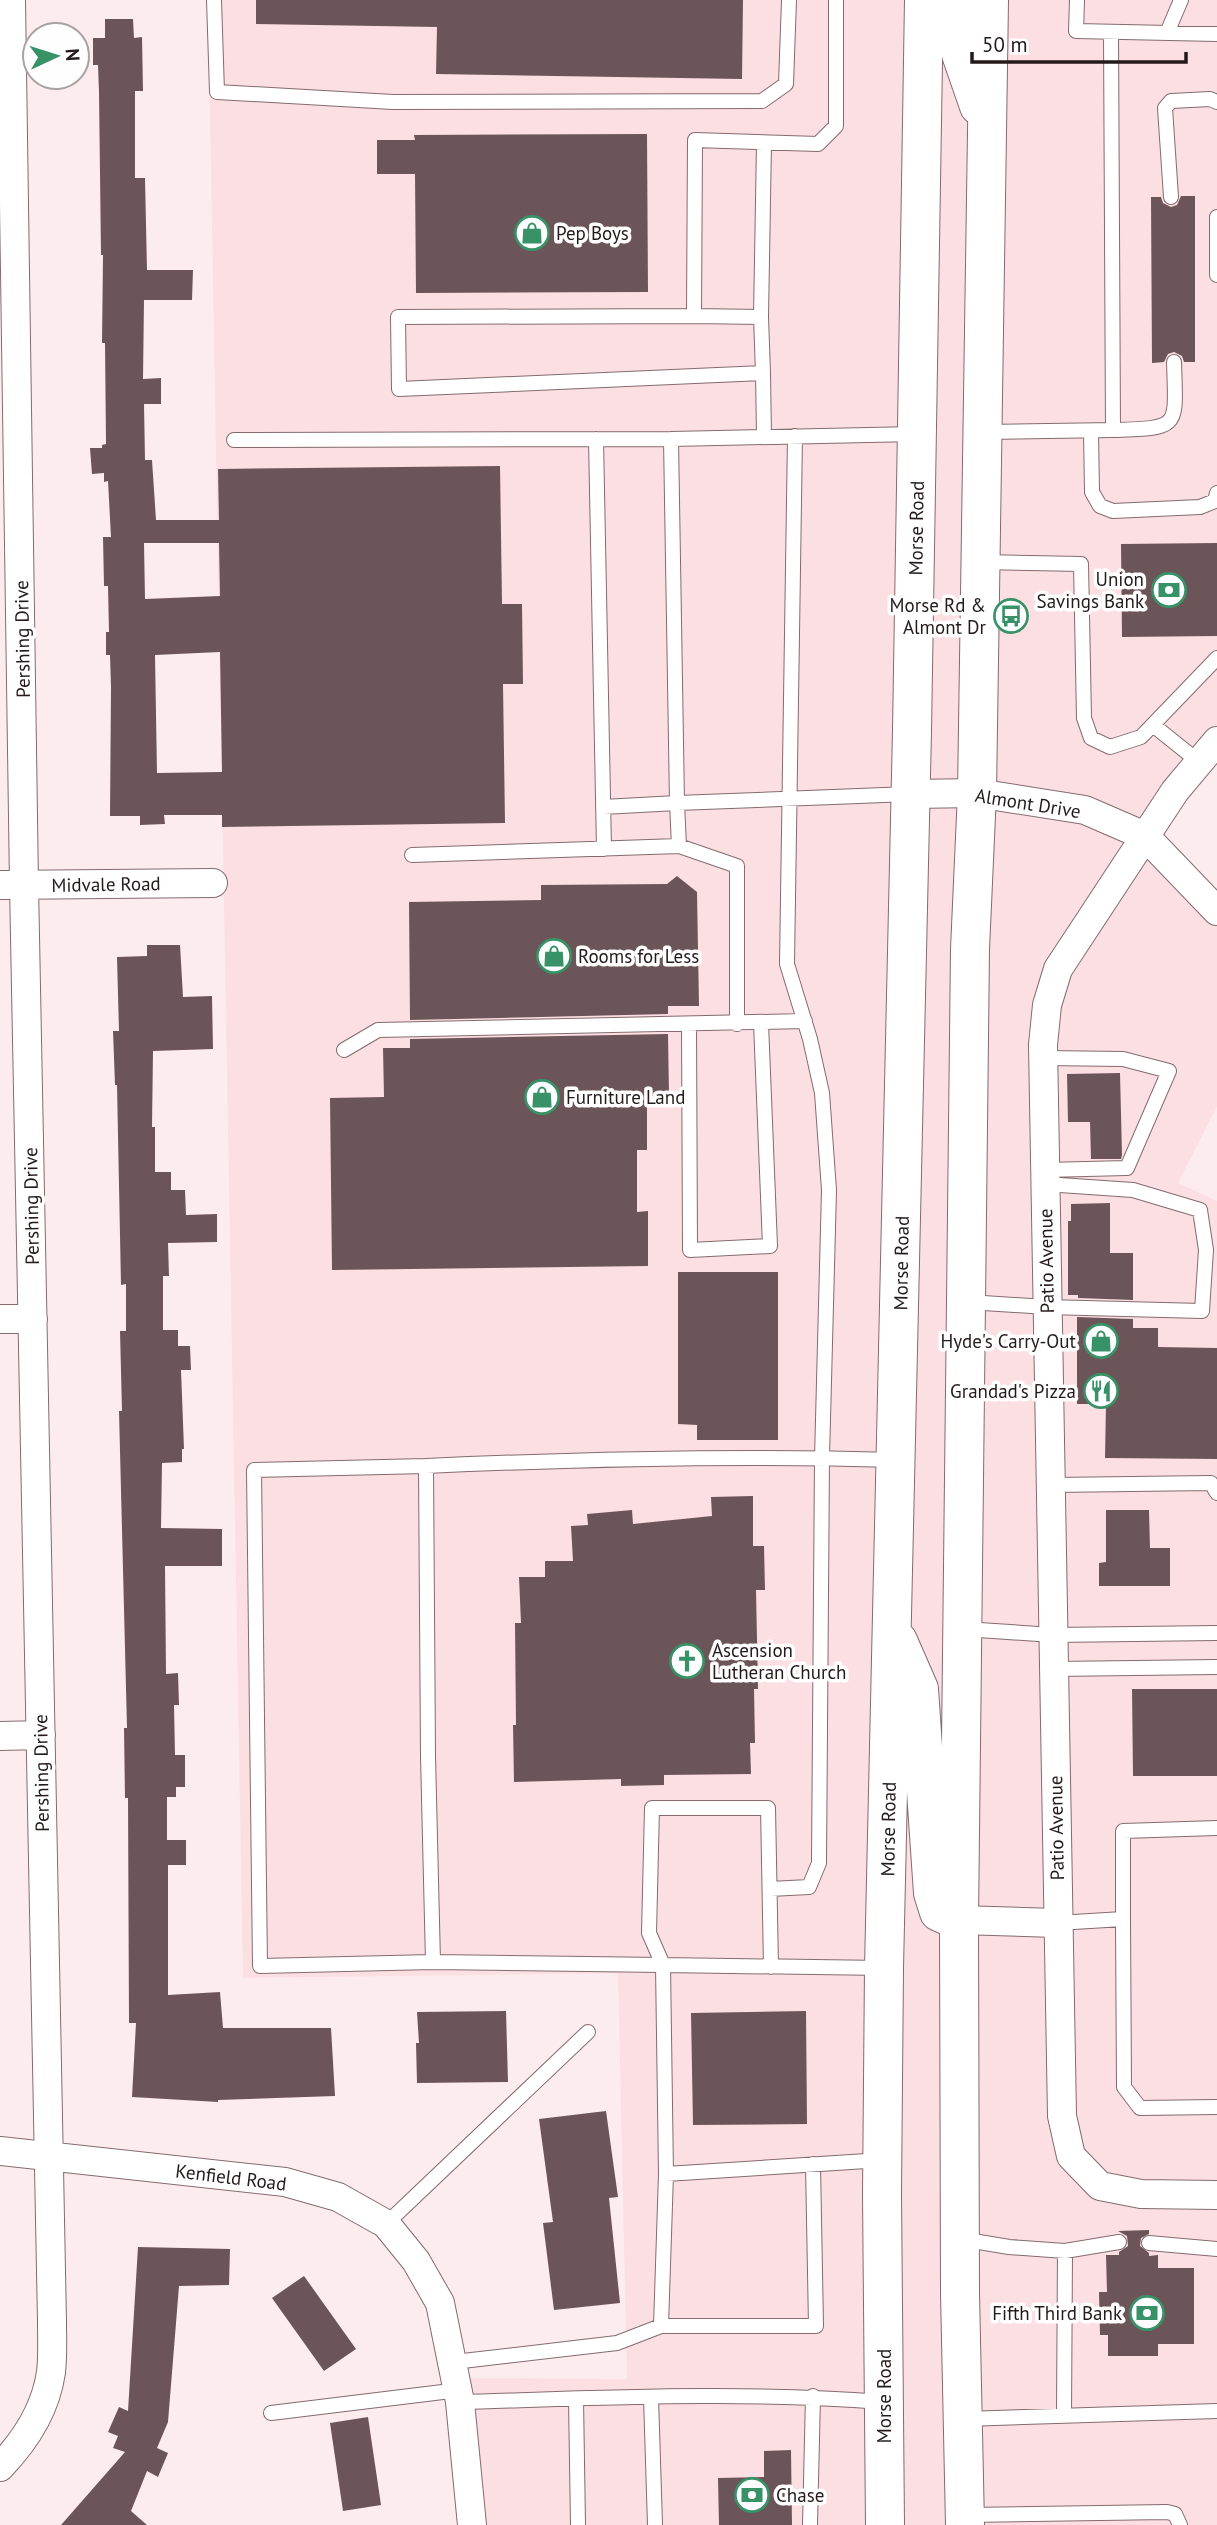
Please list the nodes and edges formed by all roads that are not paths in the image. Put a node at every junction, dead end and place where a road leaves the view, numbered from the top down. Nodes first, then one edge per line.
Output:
1 (11, 0) edge
2 (214, 0) edge
3 (789, 0) edge
4 (836, 0) edge
5 (924, 0) edge
6 (955, 0) edge
7 (989, 0) edge
8 (1077, 0) edge
9 (1181, 0) edge
10 (1111, 32) junction
11 (1167, 33) junction
12 (1217, 34) edge
13 (1217, 102) edge
14 (987, 131) junction
15 (764, 143) junction
16 (7, 166) edge
17 (1171, 197) dead end
18 (1217, 217) edge
19 (1217, 275) edge
20 (694, 316) junction
21 (761, 317) junction
22 (1174, 362) dead end
23 (763, 373) junction
24 (1091, 430) junction
25 (1113, 430) junction
26 (983, 432) junction
27 (918, 434) junction
28 (795, 436) junction
29 (764, 437) junction
30 (596, 439) junction
31 (671, 439) junction
32 (234, 440) dead end
33 (1217, 493) edge
34 (979, 562) junction
35 (1217, 658) edge
36 (1153, 725) junction
37 (1208, 751) edge
38 (976, 793) junction
39 (911, 794) junction
40 (790, 798) junction
41 (677, 803) junction
42 (603, 807) junction
43 (1144, 836) junction
44 (679, 846) junction
45 (604, 849) junction
46 (412, 855) dead end
47 (213, 883) dead end
48 (12, 885) edge
49 (1217, 911) edge
50 (805, 1021) junction
51 (761, 1023) junction
52 (689, 1024) junction
53 (737, 1024) junction
54 (344, 1050) dead end
55 (1044, 1058) junction
56 (1045, 1177) junction
57 (967, 1302) junction
58 (1046, 1307) junction
59 (33, 1319) junction
60 (0, 1320) edge
61 (822, 1458) junction
62 (897, 1461) junction
63 (426, 1466) junction
64 (1052, 1485) junction
65 (1217, 1493) edge
66 (962, 1629) junction
67 (893, 1630) junction
68 (1217, 1633) edge
69 (1054, 1635) junction
70 (1217, 1667) edge
71 (1053, 1669) junction
72 (41, 1735) junction
73 (0, 1736) edge
74 (1217, 1828) edge
75 (770, 1889) junction
76 (1123, 1919) junction
77 (959, 1920) junction
78 (1057, 1923) junction
79 (433, 1962) junction
80 (663, 1965) junction
81 (771, 1967) junction
82 (884, 1968) junction
83 (588, 2032) dead end
84 (1217, 2107) edge
85 (0, 2151) edge
86 (47, 2156) junction
87 (883, 2160) junction
88 (813, 2164) junction
89 (666, 2174) junction
90 (1217, 2195) edge
91 (386, 2224) junction
92 (960, 2239) junction
93 (1119, 2242) dead end
94 (1149, 2243) dead end
95 (1217, 2249) edge
96 (1065, 2251) junction
97 (661, 2326) junction
98 (454, 2362) junction
99 (459, 2396) junction
100 (651, 2396) junction
101 (813, 2396) junction
102 (576, 2399) junction
103 (884, 2402) junction
104 (1217, 2411) edge
105 (271, 2413) dead end
106 (1064, 2416) junction
107 (963, 2419) junction
108 (0, 2468) edge
109 (965, 2520) edge
110 (472, 2525) edge
111 (578, 2525) edge
112 (655, 2525) edge
113 (810, 2525) edge
114 (885, 2525) edge
115 (1180, 2525) edge

1 - 16 street, Pershing Drive
2 - 3 lane
4 - 15 lane
5 - 27 main road, Morse Road
6 - 14 main road
7 - 14 main road
8 - 10 lane
9 - 11 lane
10 - 11 lane
10 - 25 lane
11 - 12 lane
13 - 17 lane
14 - 26 main road
15 - 20 lane
15 - 21 lane
16 - 48 street, Pershing Drive
18 - 19 lane
20 - 21 lane
20 - 23 lane
21 - 23 lane
22 - 25 lane
23 - 29 lane
24 - 25 lane
24 - 26 lane
24 - 33 lane
26 - 34 main road
27 - 28 lane
27 - 39 main road, Morse Road
28 - 29 lane
28 - 40 lane
29 - 31 lane
30 - 31 lane
30 - 32 lane
30 - 42 lane
31 - 41 lane
34 - 36 lane
34 - 38 main road
35 - 36 lane
36 - 37 lane
37 - 43 street
38 - 39 street, Almont Drive
38 - 43 street, Almont Drive
38 - 57 main road
39 - 40 lane
39 - 62 main road, Morse Road
40 - 41 lane
40 - 50 lane
41 - 42 lane
41 - 44 lane
42 - 45 lane
43 - 49 street
43 - 55 street, Patio Avenue
44 - 45 lane
44 - 53 lane
45 - 46 lane
47 - 48 street, Midvale Road
48 - 59 street, Pershing Drive
50 - 51 lane
50 - 61 lane
51 - 52 lane
51 - 53 lane
52 - 53 lane
52 - 54 lane
55 - 56 street, Patio Avenue
55 - 56 lane
56 - 58 street, Patio Avenue
56 - 58 lane
57 - 58 lane
57 - 66 main road
58 - 64 street, Patio Avenue
59 - 60 street
59 - 72 street, Pershing Drive
61 - 62 lane
61 - 63 lane
61 - 75 lane
62 - 67 main road, Morse Road
63 - 79 lane
63 - 79 lane
64 - 65 lane
64 - 69 street, Patio Avenue
66 - 69 lane
66 - 77 main road
67 - 77 main road
67 - 82 main road, Morse Road
68 - 69 lane
69 - 71 street, Patio Avenue
70 - 71 lane
71 - 78 street, Patio Avenue
72 - 73 street
72 - 86 street, Pershing Drive
74 - 76 lane
75 - 80 lane
75 - 81 lane
76 - 78 lane
76 - 84 lane
77 - 78 street
77 - 92 main road
78 - 90 street, Patio Avenue
79 - 80 lane
80 - 81 lane
80 - 89 lane
81 - 82 lane
82 - 87 main road, Morse Road
83 - 91 lane
85 - 86 street, Kenfield Road
86 - 91 street, Kenfield Road
86 - 108 street, Pershing Drive
87 - 88 lane
87 - 103 main road, Morse Road
88 - 89 lane
88 - 97 lane
89 - 97 lane
91 - 98 street, Kenfield Road
92 - 96 lane
92 - 107 main road
93 - 96 lane
94 - 95 lane
96 - 106 lane
97 - 98 lane
98 - 99 street, Kenfield Road
99 - 102 lane
99 - 105 lane
99 - 110 street, Kenfield Road
100 - 101 lane
100 - 102 lane
100 - 112 lane
101 - 103 lane
101 - 113 lane
102 - 111 lane
103 - 114 main road, Morse Road
104 - 106 lane
106 - 107 lane
107 - 109 main road
109 - 115 lane

